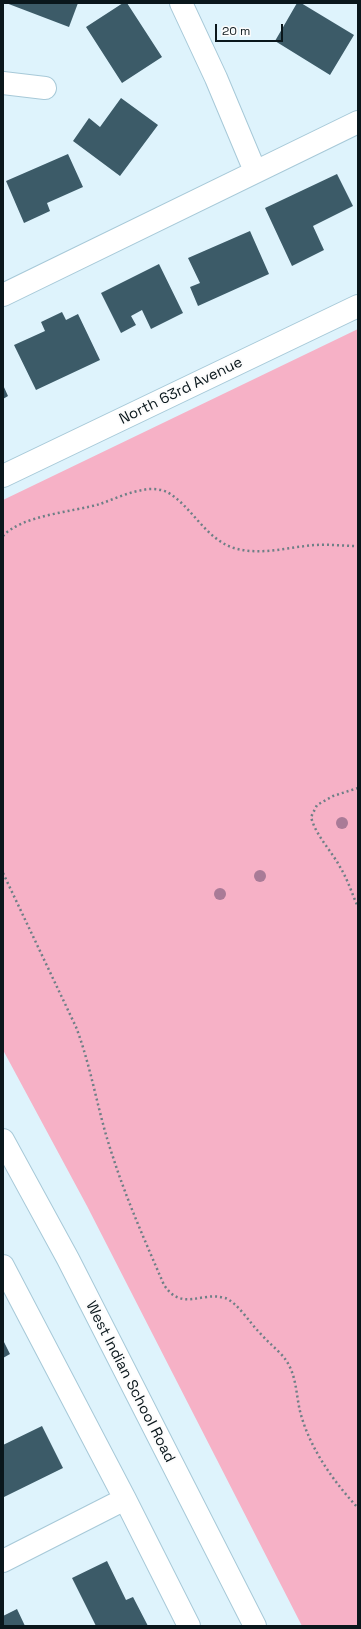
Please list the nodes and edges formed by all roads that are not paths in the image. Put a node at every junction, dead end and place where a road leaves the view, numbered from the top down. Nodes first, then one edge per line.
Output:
1 (180, 3) edge
2 (3, 83) edge
3 (45, 88) dead end
4 (358, 122) edge
5 (255, 171) junction
6 (3, 295) edge
7 (358, 306) edge
8 (3, 476) edge
9 (3, 1140) edge
10 (3, 1266) edge
11 (125, 1499) junction
12 (3, 1561) edge
13 (189, 1626) edge
14 (255, 1626) edge

1 - 5 street
2 - 3 street
4 - 5 street
5 - 6 street
7 - 8 street, North 63rd Avenue
9 - 14 street, West Indian School Road
10 - 11 street
11 - 12 street
11 - 13 street

